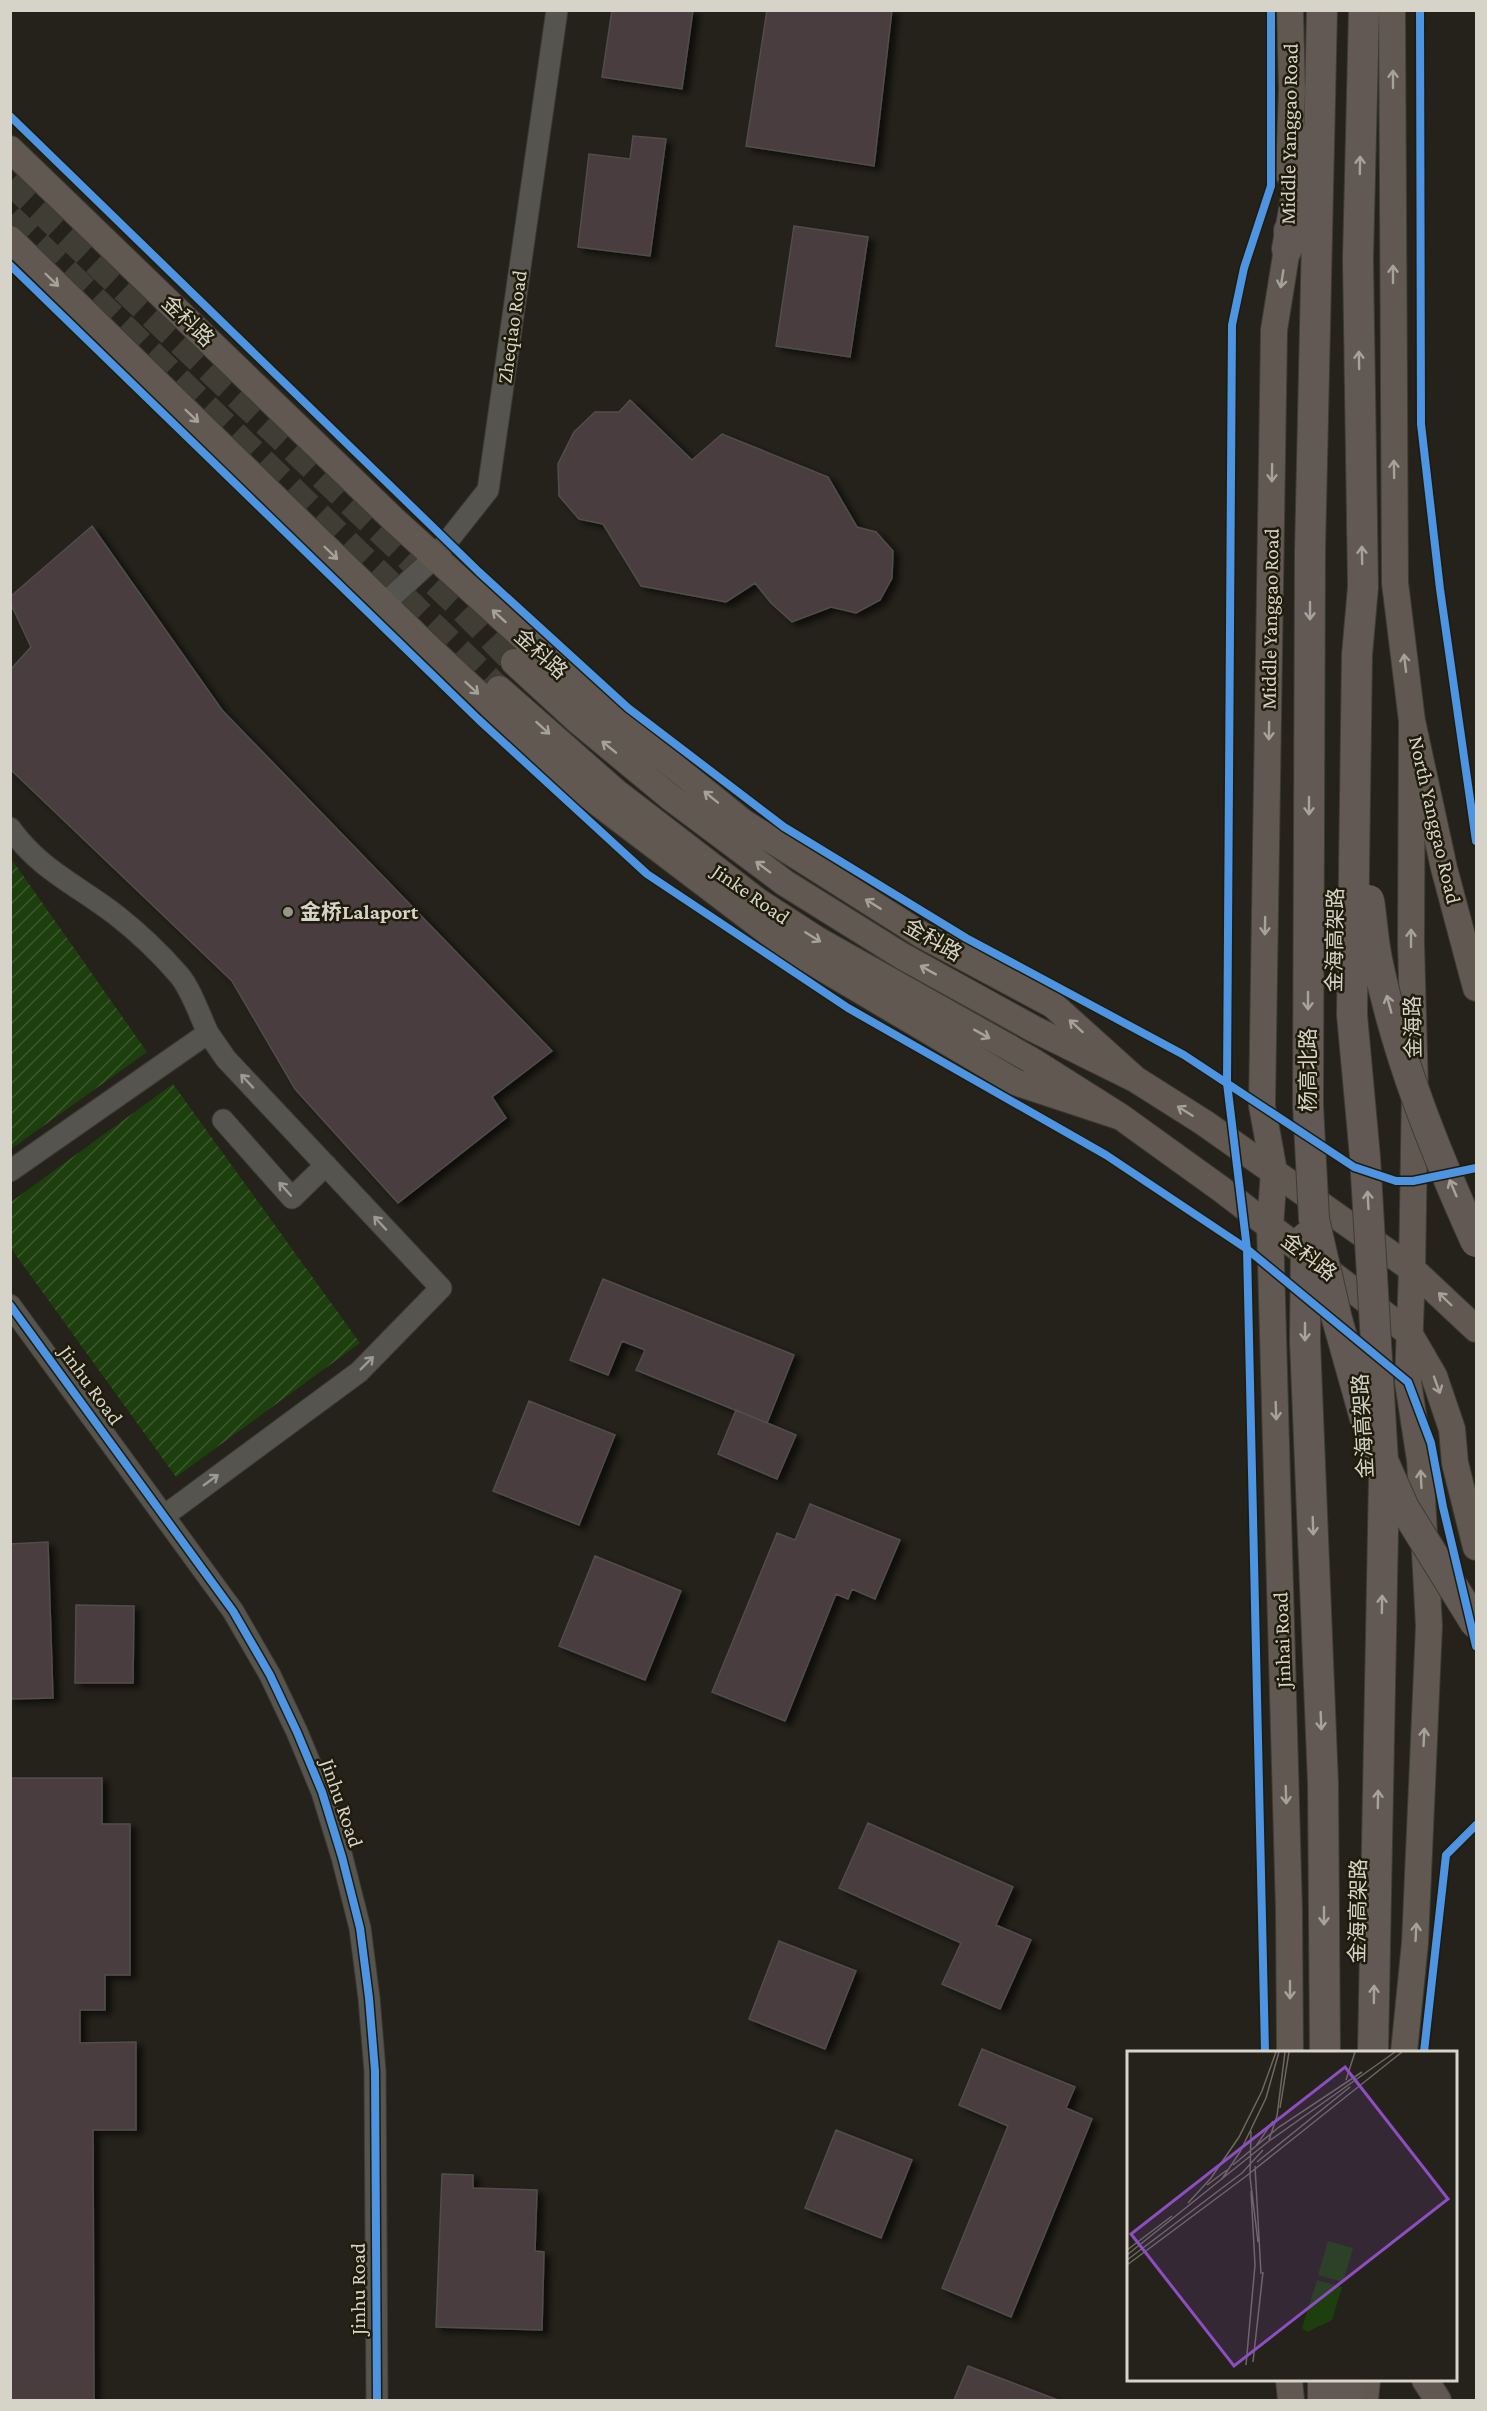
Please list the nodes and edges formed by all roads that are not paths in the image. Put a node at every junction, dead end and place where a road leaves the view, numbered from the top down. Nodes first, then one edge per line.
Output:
1 (557, 10) edge
2 (1290, 10) edge
3 (1322, 10) edge
4 (1364, 10) edge
5 (1392, 10) edge
6 (1322, 48) junction
7 (10, 149) edge
8 (10, 239) edge
9 (1287, 249) junction
10 (1310, 552) joint
11 (435, 557) junction
12 (384, 604) junction
13 (1357, 655) junction
14 (514, 662) tunnel mouth
15 (500, 688) tunnel mouth
16 (1412, 722) junction
17 (10, 828) edge
18 (1476, 988) edge
19 (1034, 1029) joint
20 (208, 1033) junction
21 (1031, 1060) joint
22 (1135, 1079) junction
23 (1308, 1105) junction
24 (1121, 1117) junction
25 (223, 1120) dead end
26 (326, 1165) junction
27 (1274, 1171) junction
28 (10, 1172) edge
29 (1270, 1227) junction
30 (1476, 1242) edge
31 (1412, 1269) junction
32 (10, 1305) edge
33 (1476, 1329) edge
34 (1409, 1333) junction
35 (164, 1516) junction
36 (1476, 1546) edge
37 (1476, 1624) edge
38 (1290, 2051) edge
39 (1325, 2051) edge
40 (1373, 2051) edge
41 (1404, 2051) edge
42 (1289, 2381) edge
43 (1323, 2381) edge
44 (1351, 2381) edge
45 (1367, 2381) edge
46 (1426, 2381) edge
47 (377, 2400) edge
48 (1291, 2400) edge
49 (1323, 2400) edge
50 (1350, 2400) edge
51 (1365, 2400) edge
52 (1438, 2400) edge

1 - 11 street, Zheqiao Road
2 - 9 main road, Middle Yanggao Road
3 - 6 highway, Middle Yanggao Road
13 -> 4 highway
16 -> 5 main road
6 - 9 highway
6 - 10 highway, Middle Yanggao Road
7 - 11 main road, 金科路
8 -> 12 main road, 金科路
9 -> 27 main road, Middle Yanggao Road
10 -> 23 highway, 杨高北路, bridge
11 - 12 street, Zheqiao Road
22 -> 11 main road, 金科路
12 -> 24 main road, 金科路
30 -> 13 highway, bridge
40 -> 13 highway, 金海高架路, bridge
19 -> 14 main road, Jinke Road
15 -> 21 main road, Jinke Road
16 - 18 main road, North Yanggao Road
31 -> 16 main road, 金海路
17 - 20 street
19 - 22 main road, 金科路
26 -> 20 street
20 - 28 street
21 - 24 main road, 金科路
27 -> 22 main road, 金科路
23 - 37 highway, 杨高北路, bridge
23 -> 39 highway, 金海高架路, bridge
24 - 29 main road, 金科路
26 -> 25 street
35 -> 26 street
27 - 29 main road, Middle Yanggao Road
27 - 31 main road, 金科路
29 - 34 main road, 金科路
29 -> 38 main road, Jinhai Road
33 -> 31 main road
31 - 34 main road, 金海路
32 - 35 street, Jinhu Road
34 -> 36 main road
41 -> 34 main road
35 - 47 street, Jinhu Road
42 - 48 main road
43 - 49 highway
44 - 50 highway
45 - 51 main road
46 - 52 main road

